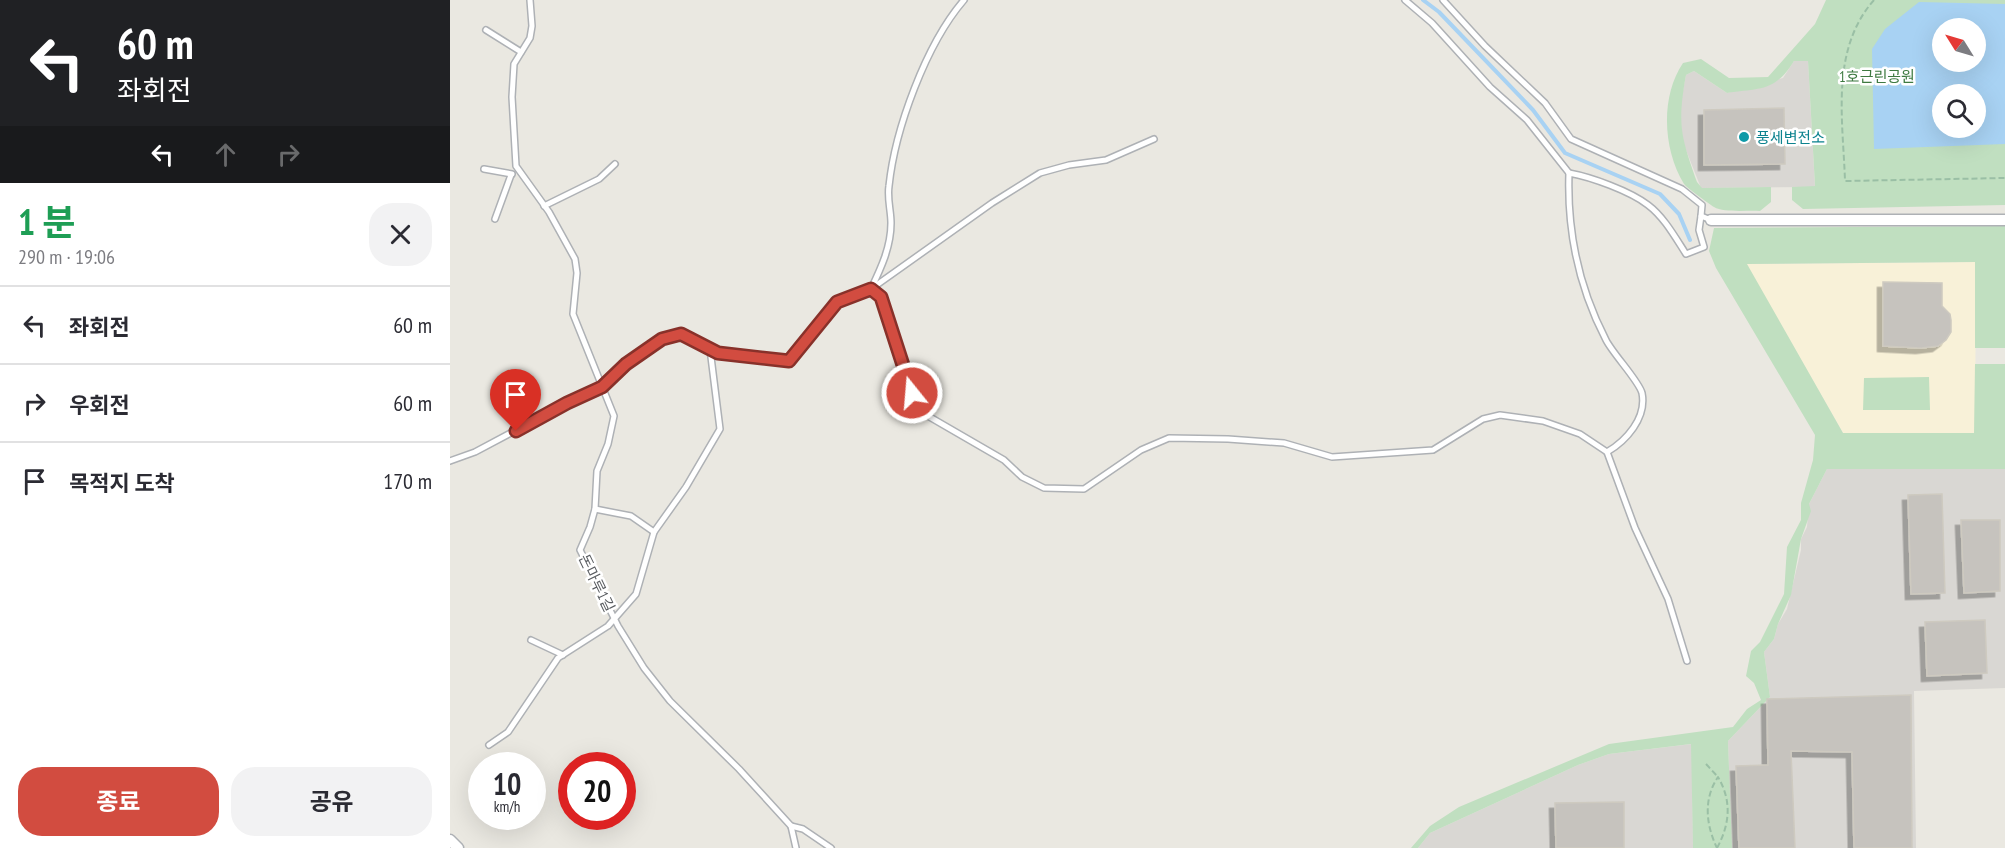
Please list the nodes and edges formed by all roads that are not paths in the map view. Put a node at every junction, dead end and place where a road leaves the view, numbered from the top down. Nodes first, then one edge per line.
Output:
1 (530, 0) edge
2 (964, 0) edge
3 (1405, 0) edge
4 (1443, 0) edge
5 (486, 30) dead end
6 (521, 52) junction
7 (1154, 139) dead end
8 (615, 164) dead end
9 (484, 169) dead end
10 (519, 171) junction
11 (1569, 173) junction
12 (511, 175) junction
13 (544, 206) junction
14 (1706, 218) junction
15 (495, 219) dead end
16 (2005, 220) edge
17 (871, 289) junction
18 (711, 349) junction
19 (602, 387) junction
20 (1607, 452) junction
21 (450, 461) edge
22 (595, 509) junction
23 (654, 532) junction
24 (613, 616) junction
25 (531, 640) dead end
26 (563, 655) junction
27 (1687, 660) dead end
28 (489, 745) dead end
29 (791, 826) junction
30 (450, 840) edge
31 (458, 848) edge
32 (796, 848) edge
33 (831, 848) edge

1 - 6 lane, 돈마루1길
2 - 17 lane
3 - 11 lane
4 - 14 lane
5 - 6 lane
6 - 10 lane, 돈마루1길
7 - 17 lane
8 - 13 lane
9 - 12 lane
10 - 12 lane
10 - 13 lane, 돈마루1길
11 - 14 lane
11 - 20 lane
12 - 15 lane
13 - 19 lane, 돈마루1길
14 - 16 street
17 - 18 lane
17 - 20 lane
18 - 19 lane
18 - 23 lane
19 - 21 lane
19 - 22 lane, 돈마루1길
20 - 27 lane
22 - 23 lane
22 - 24 lane, 돈마루1길
23 - 24 lane
24 - 26 lane
24 - 29 lane, 돈마루1길
25 - 26 lane
26 - 28 lane
29 - 32 lane, 돈마루1길
29 - 33 lane
30 - 31 street

